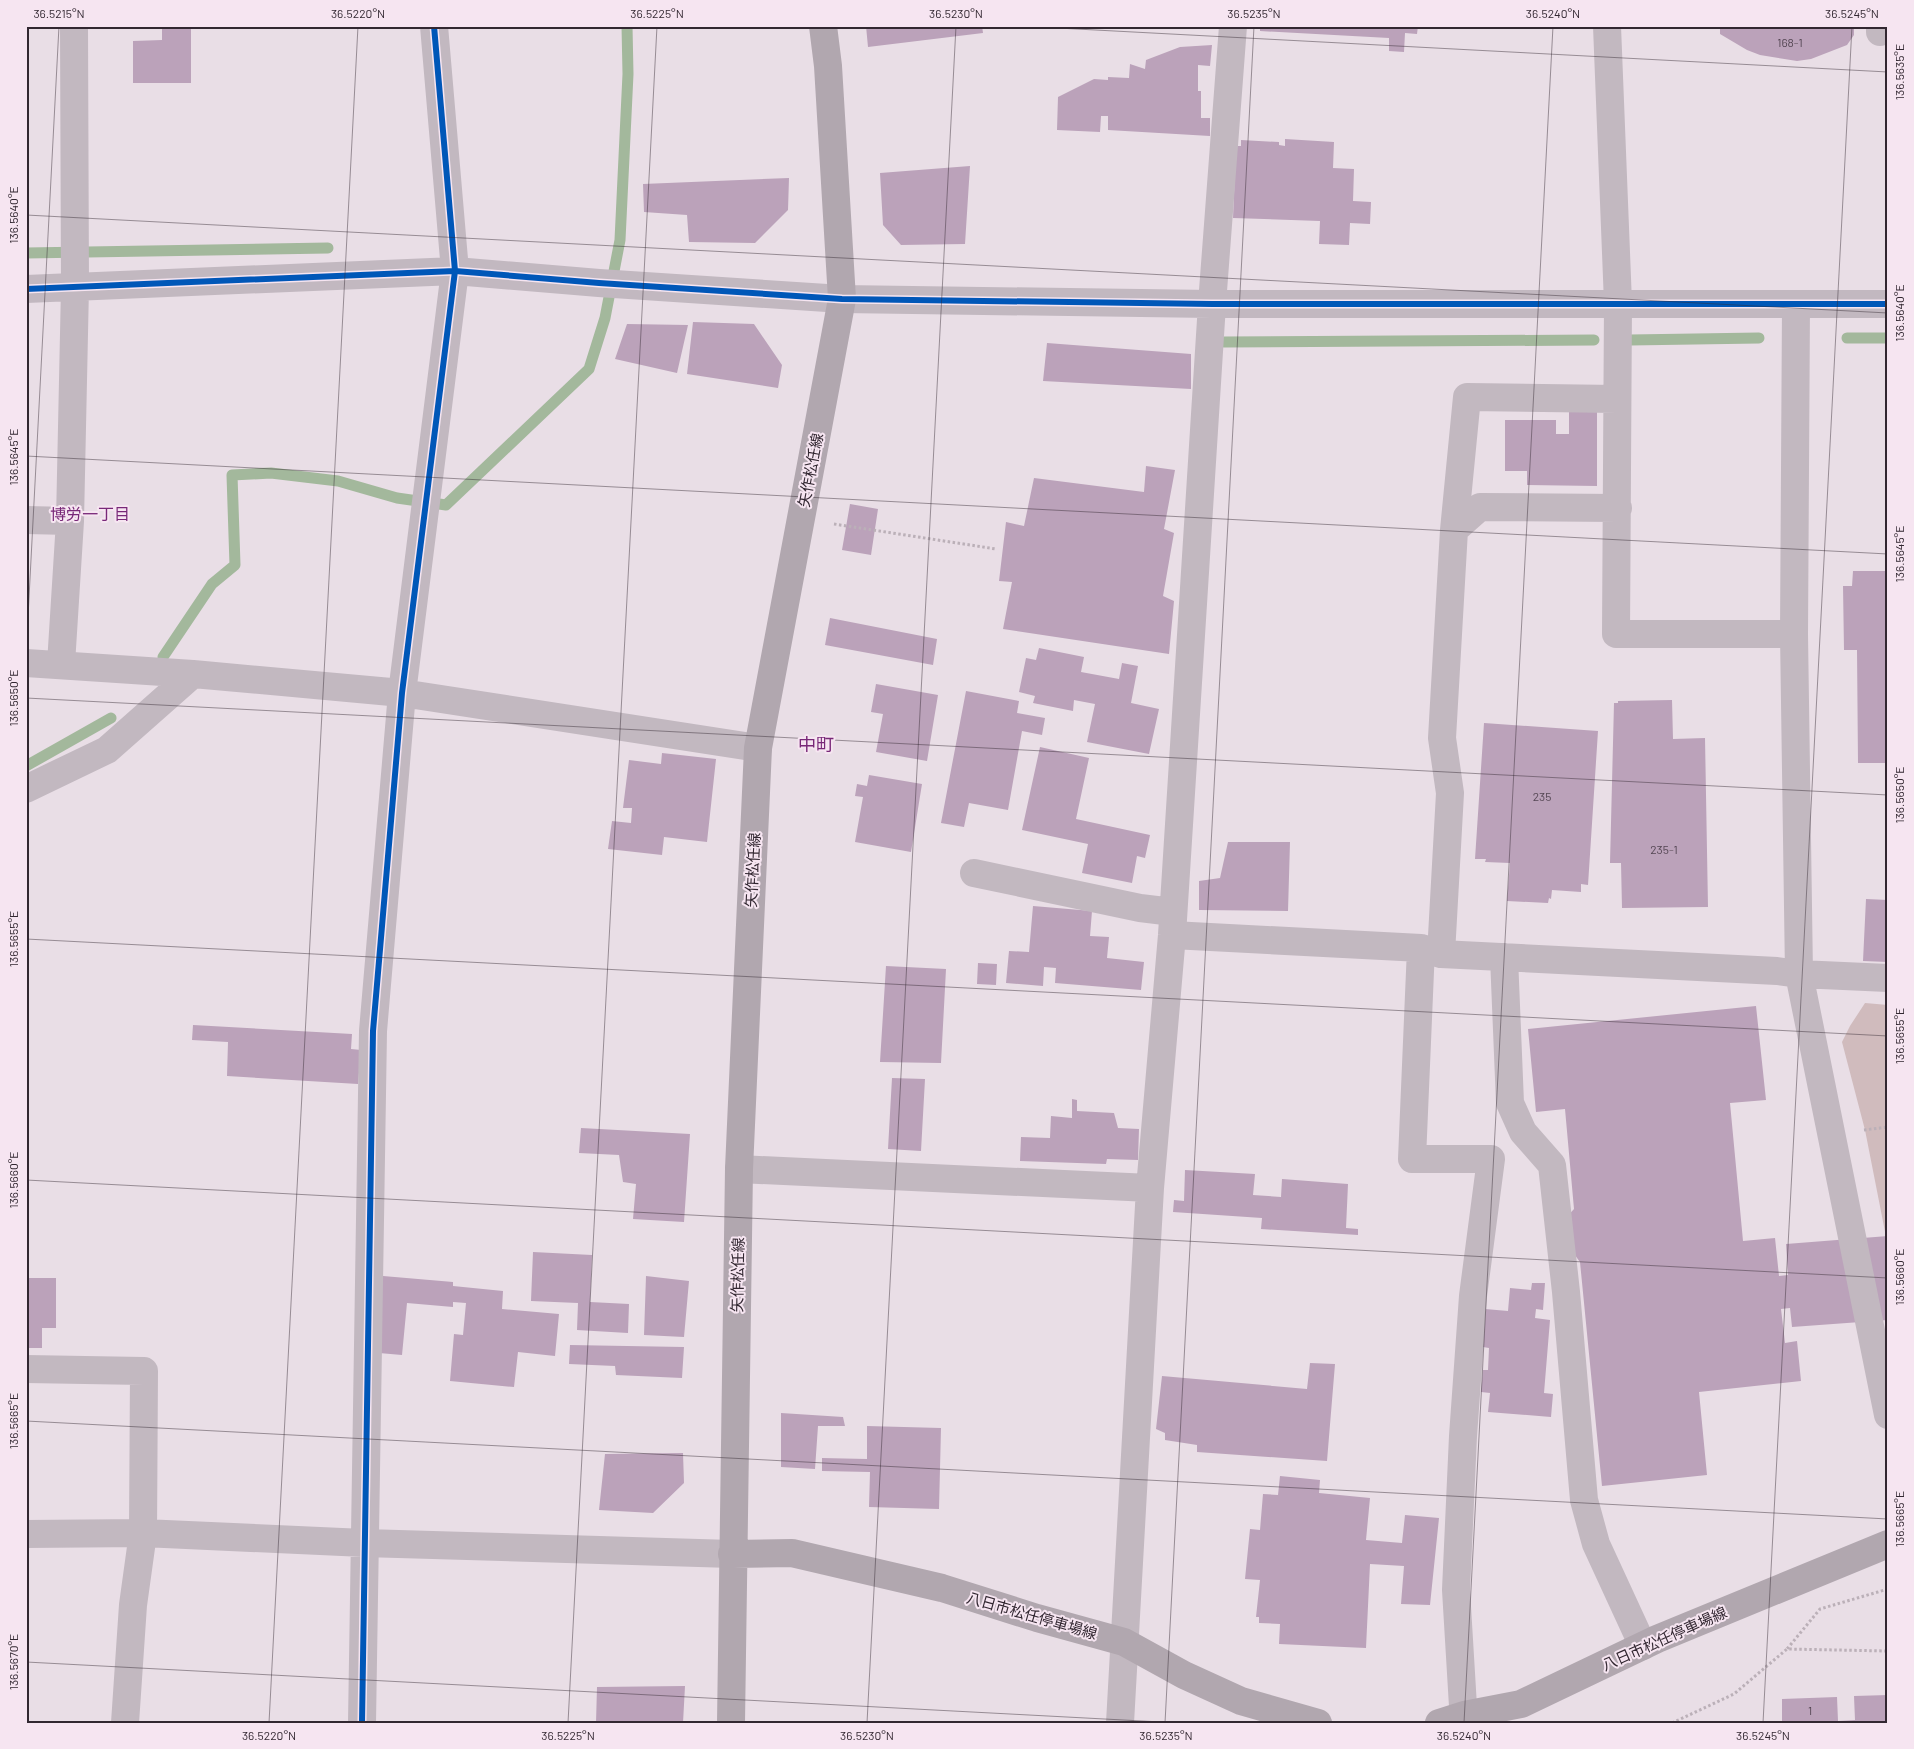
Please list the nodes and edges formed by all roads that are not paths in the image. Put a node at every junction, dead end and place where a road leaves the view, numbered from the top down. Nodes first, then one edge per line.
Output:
1 (74, 26) edge
2 (434, 26) edge
3 (823, 26) edge
4 (1233, 26) edge
5 (1607, 26) edge
6 (455, 271) junction
7 (75, 287) junction
8 (26, 289) edge
9 (842, 299) junction
10 (1618, 303) junction
11 (1212, 304) junction
12 (1796, 304) junction
13 (1888, 304) edge
14 (1617, 399) junction
15 (1618, 508) junction
16 (26, 520) edge
17 (70, 520) junction
18 (1454, 530) junction
19 (1794, 634) junction
20 (26, 663) edge
21 (61, 664) junction
22 (193, 674) junction
23 (402, 693) junction
24 (758, 748) junction
25 (26, 789) edge
26 (974, 873) dead end
27 (1172, 923) junction
28 (1431, 951) junction
29 (1504, 957) junction
30 (1799, 974) junction
31 (1888, 978) edge
32 (738, 1169) junction
33 (1150, 1188) junction
34 (26, 1369) edge
35 (1888, 1415) edge
36 (143, 1533) junction
37 (26, 1534) edge
38 (364, 1542) junction
39 (1888, 1544) edge
40 (732, 1554) junction
41 (1124, 1642) junction
42 (1643, 1646) junction
43 (1456, 1720) edge
44 (125, 1723) edge
45 (362, 1723) edge
46 (731, 1723) edge
47 (1120, 1723) edge
48 (1318, 1723) edge

1 - 7 street
2 - 6 street
3 - 9 main road, 矢作松任線
4 - 11 street
5 - 10 street
6 - 7 street
6 - 9 street
6 - 23 street
7 - 8 street
7 - 17 street
9 - 11 street
9 - 24 main road, 矢作松任線
10 - 11 street
10 - 12 street
10 - 14 street
11 - 27 street
12 - 13 street
12 - 19 street
14 - 15 street
14 - 18 street
15 - 18 street
15 - 19 street
16 - 17 street
17 - 21 street
18 - 28 street
19 - 30 street
20 - 21 street
21 - 22 street
22 - 23 street
22 - 25 street
23 - 24 street
23 - 38 street
24 - 32 main road, 矢作松任線
26 - 27 street
27 - 28 street
27 - 33 street
28 - 29 street
28 - 43 street
29 - 30 street
29 - 42 street
30 - 31 street
30 - 35 street
32 - 33 street
32 - 40 main road, 矢作松任線
33 - 41 street
34 - 36 street
36 - 37 street
36 - 38 street
36 - 44 street
38 - 40 street
38 - 45 street
39 - 42 main road, 八日市松任停車場線
40 - 41 main road, 八日市松任停車場線
40 - 46 main road, 矢作松任線
41 - 47 street
41 - 48 main road, 八日市松任停車場線
42 - 43 main road, 八日市松任停車場線

